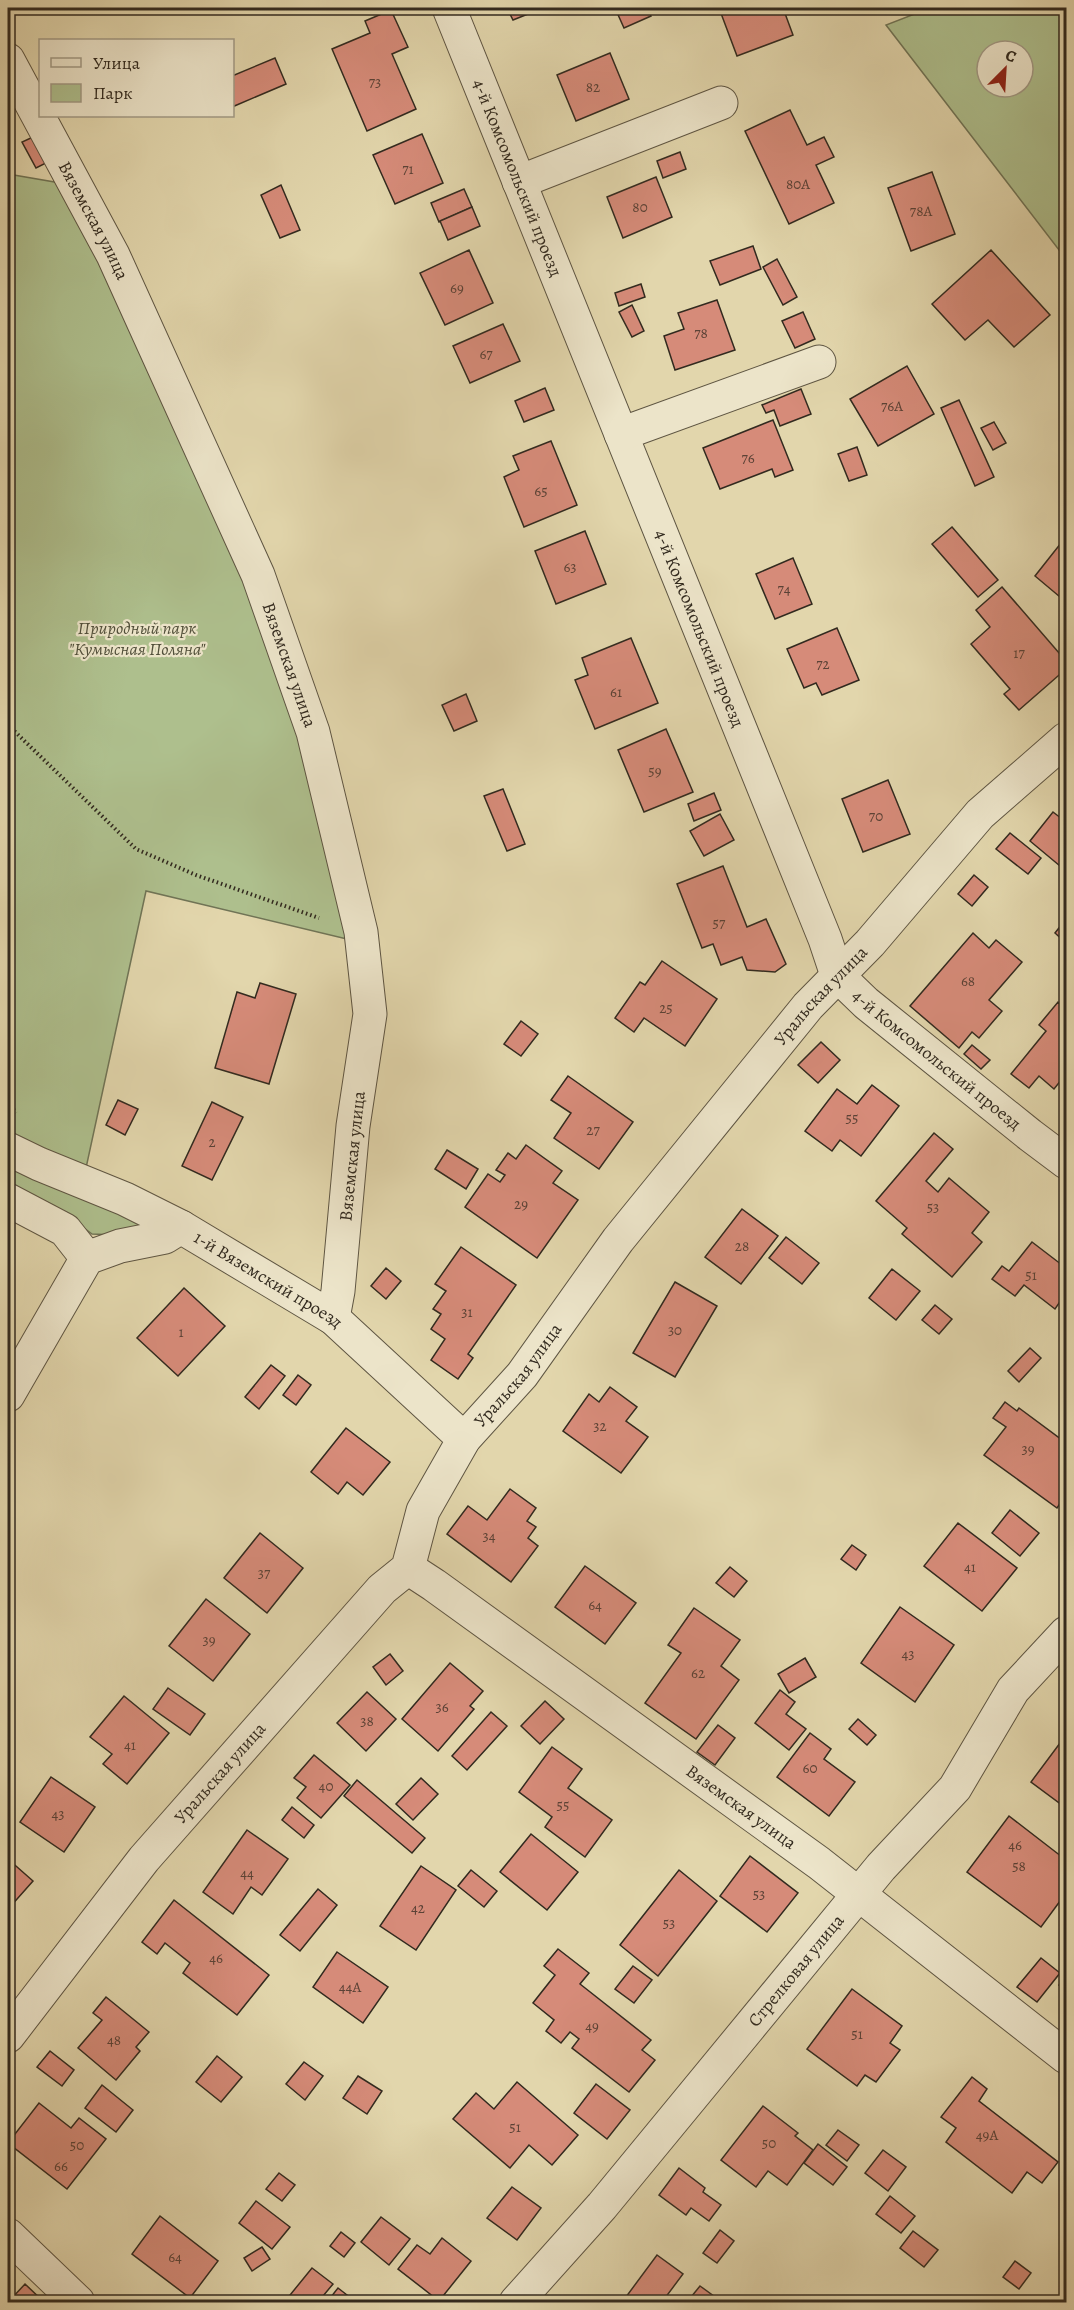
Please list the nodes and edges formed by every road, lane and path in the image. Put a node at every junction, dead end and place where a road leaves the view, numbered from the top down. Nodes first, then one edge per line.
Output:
1 (449, 8) edge
2 (8, 60) edge
3 (721, 103) dead end
4 (519, 182) junction
5 (819, 362) dead end
6 (621, 434) junction
7 (8, 725) edge
8 (1066, 739) edge
9 (362, 932) junction
10 (837, 975) junction
11 (8, 1149) edge
12 (1066, 1162) edge
13 (8, 1200) edge
14 (181, 1227) junction
15 (87, 1257) junction
16 (333, 1318) junction
17 (8, 1395) edge
18 (464, 1439) junction
19 (408, 1568) junction
20 (1066, 1633) edge
21 (858, 1894) junction
22 (8, 2037) edge
23 (1066, 2057) edge
24 (8, 2235) edge
25 (78, 2302) edge
26 (516, 2302) edge

1 - 4 street, 4-й Комсомольский проезд
2 - 9 street, Вяземская улица
3 - 4 street
4 - 6 street, 4-й Комсомольский проезд
5 - 6 street
6 - 10 street, 4-й Комсомольский проезд
7 - 9 path
8 - 10 street, Уральская улица
9 - 16 street, Вяземская улица
10 - 12 street, 4-й Комсомольский проезд
10 - 18 street, Уральская улица
11 - 14 street
13 - 15 street
14 - 15 street, 1-й Вяземский проезд
14 - 16 street, 1-й Вяземский проезд
15 - 17 street
16 - 18 street, 1-й Вяземский проезд
18 - 19 street, Уральская улица
19 - 21 street, Вяземская улица
19 - 22 street, Уральская улица
20 - 21 street, Стрелковая улица
21 - 23 street, Вяземская улица
21 - 26 street, Стрелковая улица
24 - 25 street

